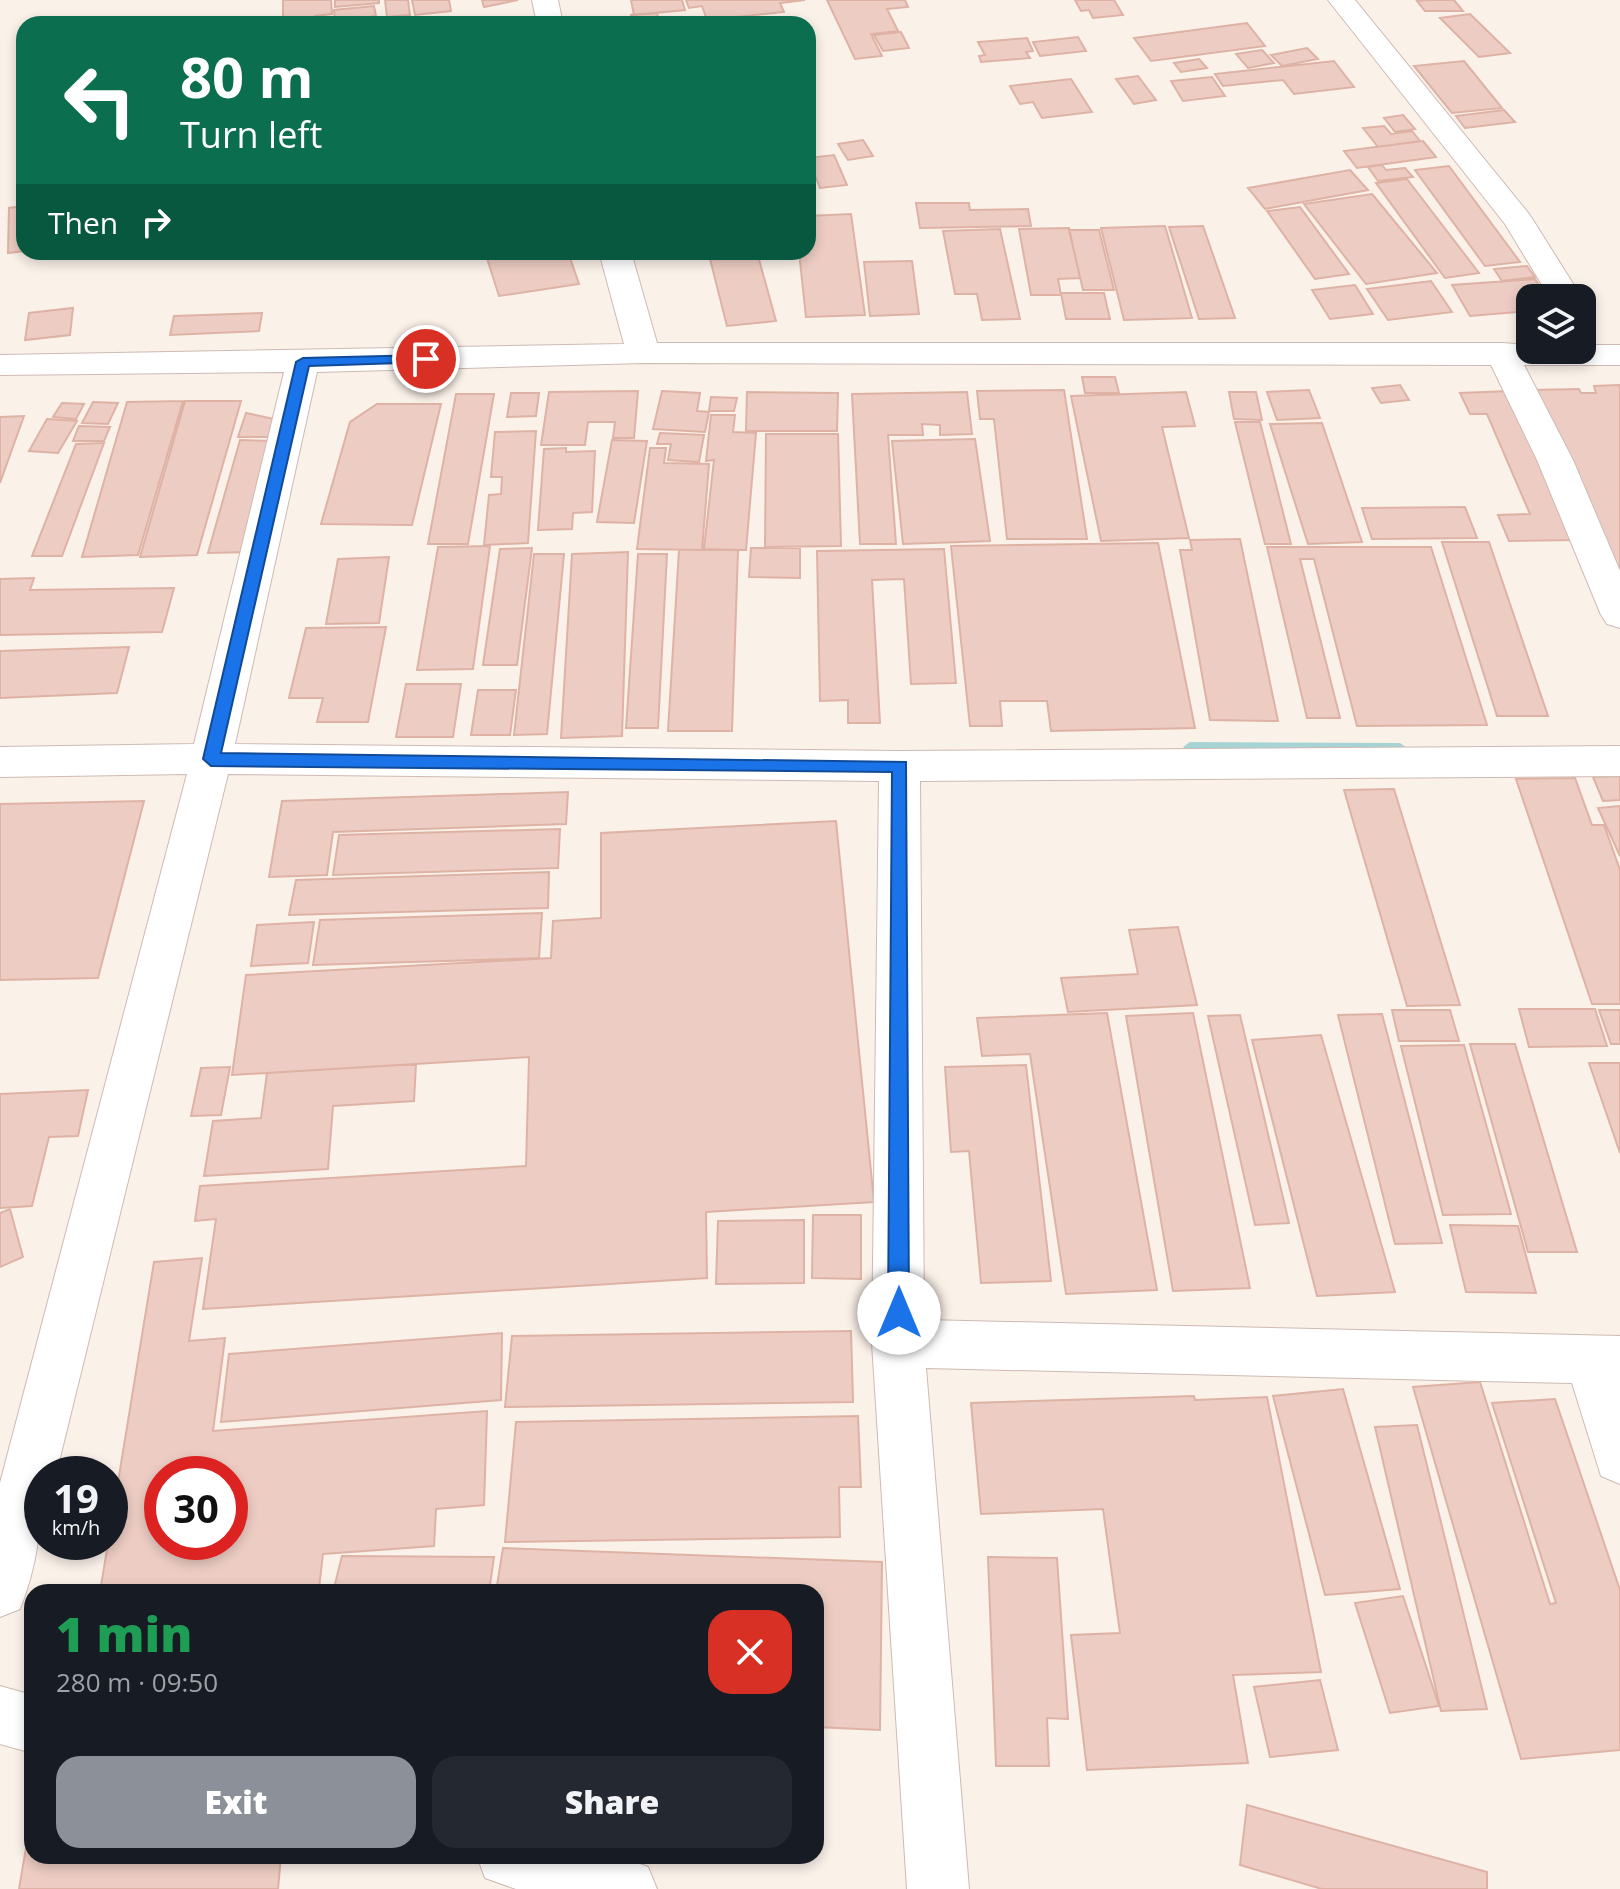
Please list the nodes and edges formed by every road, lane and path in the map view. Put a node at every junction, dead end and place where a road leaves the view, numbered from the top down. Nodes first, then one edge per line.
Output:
1 (1341, 0) edge
2 (617, 260) edge
3 (1557, 284) edge
4 (1596, 340) edge
5 (643, 353) junction
6 (1502, 353) junction
7 (1610, 355) edge
8 (303, 362) junction
9 (0, 365) edge
10 (1620, 615) edge
11 (211, 759) junction
12 (1620, 761) edge
13 (0, 762) edge
14 (900, 766) junction
15 (898, 1343) junction
16 (1606, 1360) edge
17 (1620, 1458) edge
18 (0, 1589) edge
19 (0, 1715) edge
20 (24, 1722) edge
21 (536, 1864) edge
22 (626, 1889) edge
23 (938, 1889) edge

1 - 3 street
2 - 5 street
4 - 7 street
5 - 6 street
5 - 8 street
6 - 7 street
6 - 10 street
8 - 9 street
8 - 11 street
11 - 13 street
11 - 14 street
11 - 18 street
12 - 14 street
14 - 15 street
15 - 16 street
15 - 23 street
16 - 17 street
19 - 20 street
21 - 22 street

